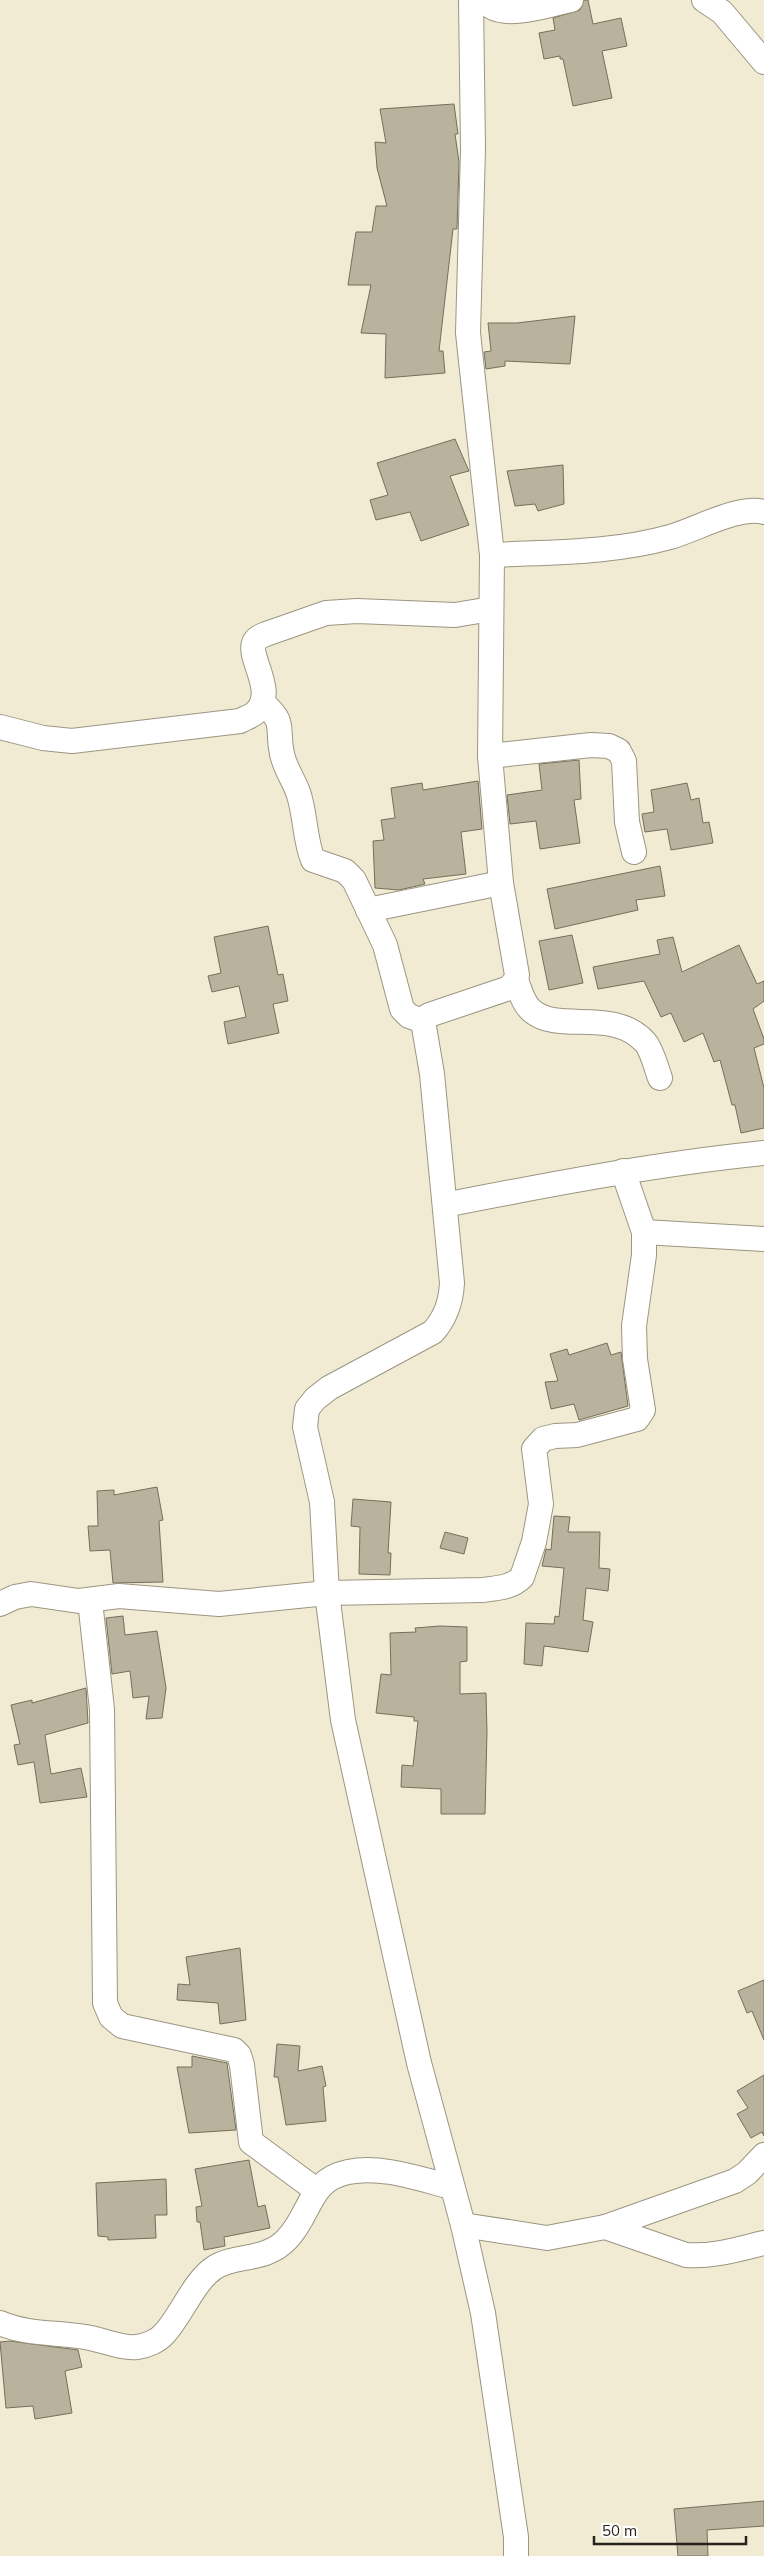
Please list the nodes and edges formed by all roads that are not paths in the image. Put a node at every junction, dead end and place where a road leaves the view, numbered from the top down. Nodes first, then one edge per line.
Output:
1 (471, 0) edge
2 (484, 0) edge
3 (571, 0) edge
4 (704, 0) edge
5 (764, 62) edge
6 (764, 512) edge
7 (492, 555) junction
8 (491, 609) junction
9 (263, 703) junction
10 (0, 727) edge
11 (490, 756) junction
12 (634, 852) dead end
13 (501, 883) junction
14 (368, 910) junction
15 (516, 980) junction
16 (422, 1020) junction
17 (660, 1078) dead end
18 (764, 1153) edge
19 (623, 1172) junction
20 (445, 1205) junction
21 (644, 1232) junction
22 (764, 1239) edge
23 (327, 1593) junction
24 (90, 1601) junction
25 (0, 1604) edge
26 (764, 2156) edge
27 (452, 2187) junction
28 (316, 2190) junction
29 (463, 2225) junction
30 (605, 2227) junction
31 (764, 2243) edge
32 (0, 2324) edge
33 (516, 2556) edge

1 - 7 street
2 - 3 street
4 - 5 street
6 - 7 street
7 - 8 street
8 - 9 street
8 - 11 street
9 - 10 street
9 - 14 street
11 - 12 street
11 - 13 street
13 - 14 street
13 - 15 street
14 - 16 street
15 - 16 street
15 - 17 street
16 - 20 street
18 - 19 street
19 - 20 street
19 - 21 street
20 - 23 street
21 - 22 street
21 - 23 street
23 - 24 street
23 - 27 street
24 - 25 street
24 - 28 street
26 - 30 street
27 - 28 street
27 - 29 street
28 - 32 street
29 - 30 street
29 - 33 street
30 - 31 street

